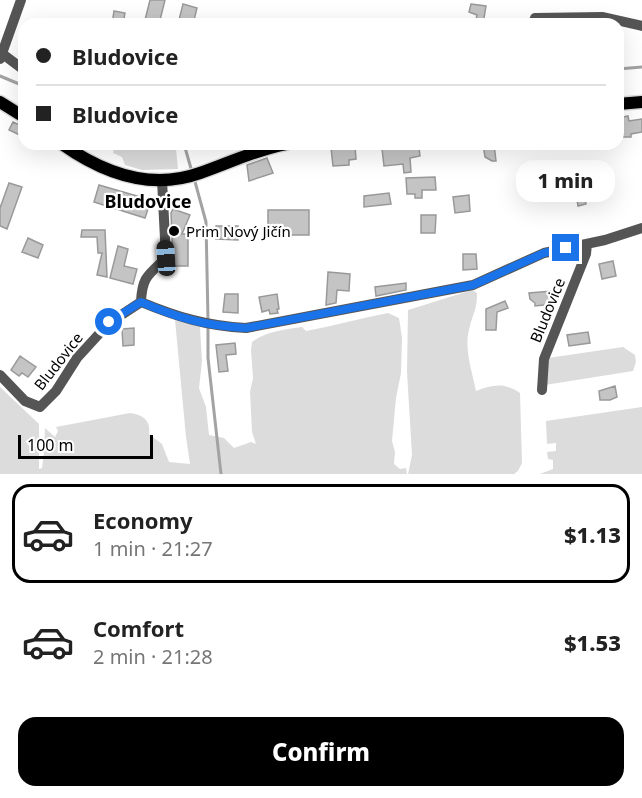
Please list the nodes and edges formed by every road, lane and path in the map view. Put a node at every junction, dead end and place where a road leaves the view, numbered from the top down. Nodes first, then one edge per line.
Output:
1 (21, 0) edge
2 (535, 18) edge
3 (607, 18) edge
4 (624, 22) edge
5 (642, 26) edge
6 (1, 55) edge
7 (18, 66) edge
8 (0, 102) edge
9 (642, 102) edge
10 (624, 104) edge
11 (18, 113) edge
12 (72, 150) edge
13 (263, 150) edge
14 (162, 180) junction
15 (642, 228) edge
16 (587, 244) junction
17 (141, 302) junction
18 (0, 375) edge
19 (542, 390) dead end

1 - 6 street
2 - 3 street
4 - 5 street
6 - 7 street
8 - 11 main road
9 - 10 main road
12 - 14 main road
13 - 14 main road
14 - 17 street
15 - 16 street
16 - 17 street
16 - 19 street, Bludovice
17 - 18 street, Bludovice

